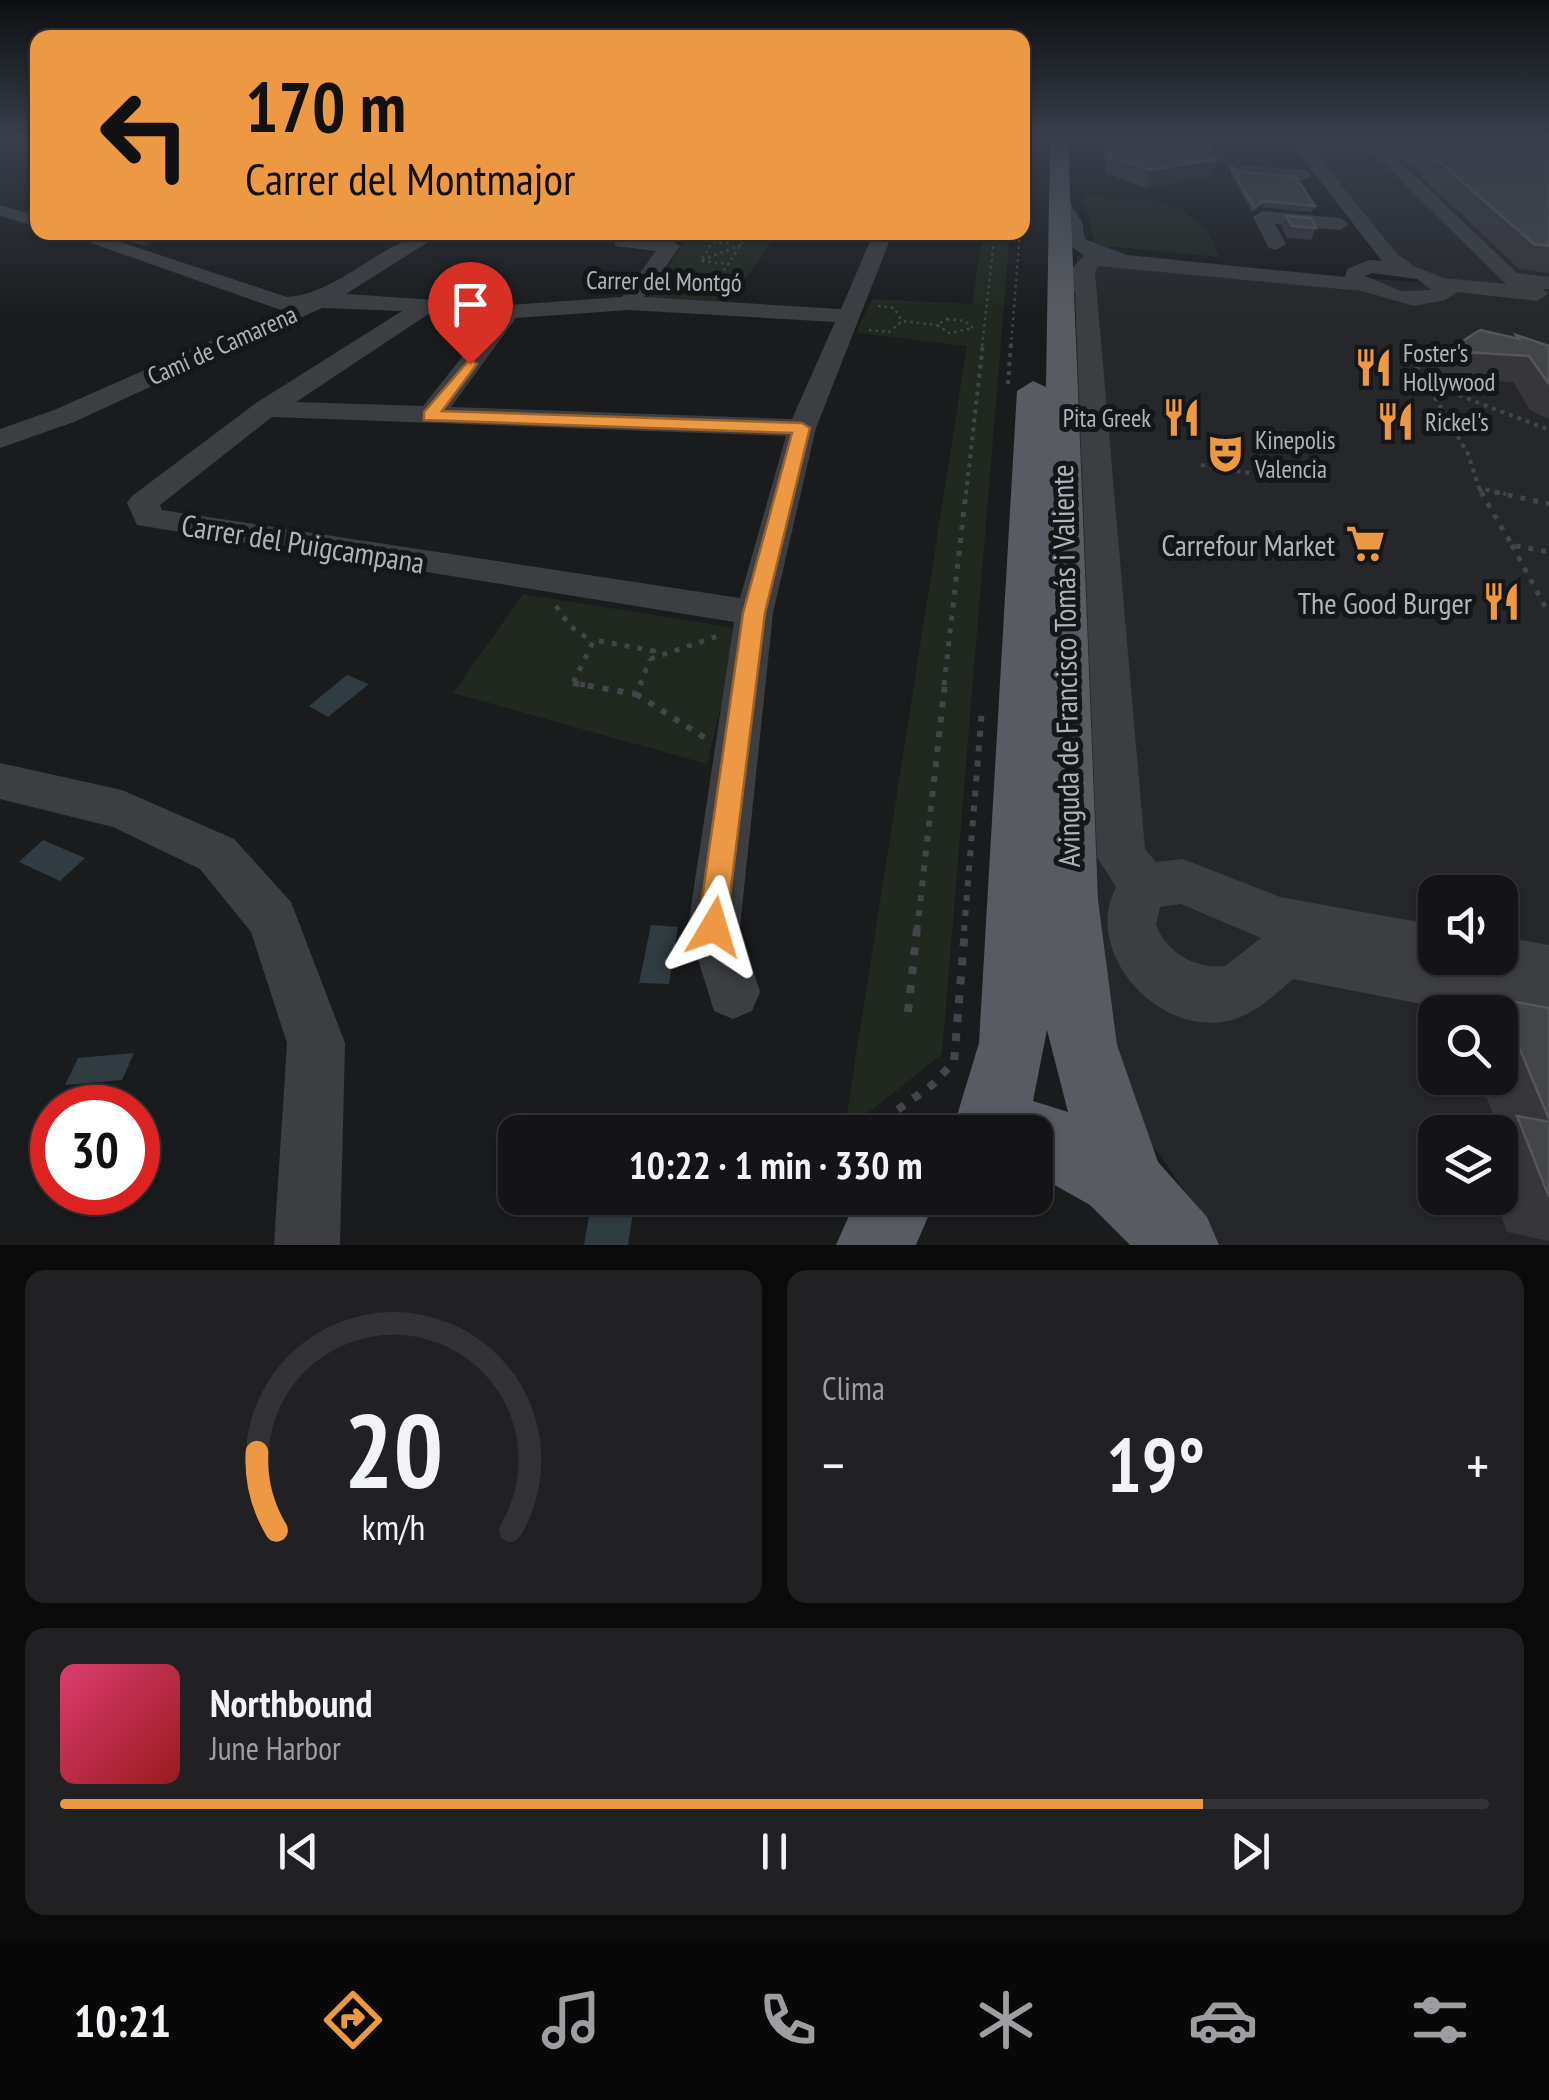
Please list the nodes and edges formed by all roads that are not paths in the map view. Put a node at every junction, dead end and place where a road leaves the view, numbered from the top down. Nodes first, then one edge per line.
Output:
1 (1040, 197) edge
2 (1320, 197) edge
3 (1336, 197) edge
4 (1342, 197) edge
5 (1428, 197) edge
6 (1041, 199) edge
7 (0, 210) edge
8 (30, 217) edge
9 (30, 219) edge
10 (0, 224) edge
11 (1340, 224) junction
12 (93, 240) edge
13 (421, 240) edge
14 (881, 240) edge
15 (622, 242) dead end
16 (1276, 244) dead end
17 (1083, 257) junction
18 (1406, 269) junction
19 (1367, 273) junction
20 (1549, 282) edge
21 (1444, 284) junction
22 (1549, 295) edge
23 (630, 302) junction
24 (313, 304) junction
25 (426, 306) junction
26 (508, 312) junction
27 (850, 315) junction
28 (1062, 322) junction
29 (266, 409) junction
30 (430, 416) junction
31 (802, 428) junction
32 (0, 438) edge
33 (754, 613) junction
34 (0, 782) edge
35 (1146, 886) junction
36 (1418, 947) edge
37 (1518, 966) edge
38 (1549, 971) edge
39 (733, 992) dead end
40 (1549, 1002) edge
41 (994, 1115) edge
42 (1053, 1144) edge
43 (1127, 1184) junction
44 (890, 1215) edge
45 (307, 1245) edge
46 (876, 1245) edge
47 (1179, 1245) edge

1 - 41 main road, Avinguda de Francisco Tomás i Valiente
2 - 11 street
3 - 19 street
4 - 18 street
5 - 20 street
6 - 17 street
6 - 28 main road, Avinguda de Francisco Tomás i Valiente
7 - 8 street
9 - 10 street
11 - 16 street
11 - 19 street
12 - 24 street, Carrer del Montgó
13 - 24 street, Camí de Camarena
14 - 27 street
15 - 23 street
17 - 19 street
17 - 28 street
17 - 35 street
18 - 19 street
18 - 21 street
19 - 21 street
21 - 22 street
23 - 26 street, Carrer del Montgó
23 - 27 street, Carrer del Montgó
24 - 25 street, Carrer del Montgó
24 - 32 street, Camí de Camarena
25 - 26 street, Carrer del Montgó
25 - 29 street, Carrer del Puigcampana
26 - 30 street
27 - 31 street
28 - 43 main road, Avinguda de Francisco Tomás i Valiente
29 - 30 street
29 - 33 street, Carrer del Puigcampana
30 - 31 street
31 - 33 street
33 - 39 street
34 - 45 street
35 - 36 street
35 - 40 street
37 - 38 street
42 - 43 main road
43 - 47 main road
44 - 46 main road

